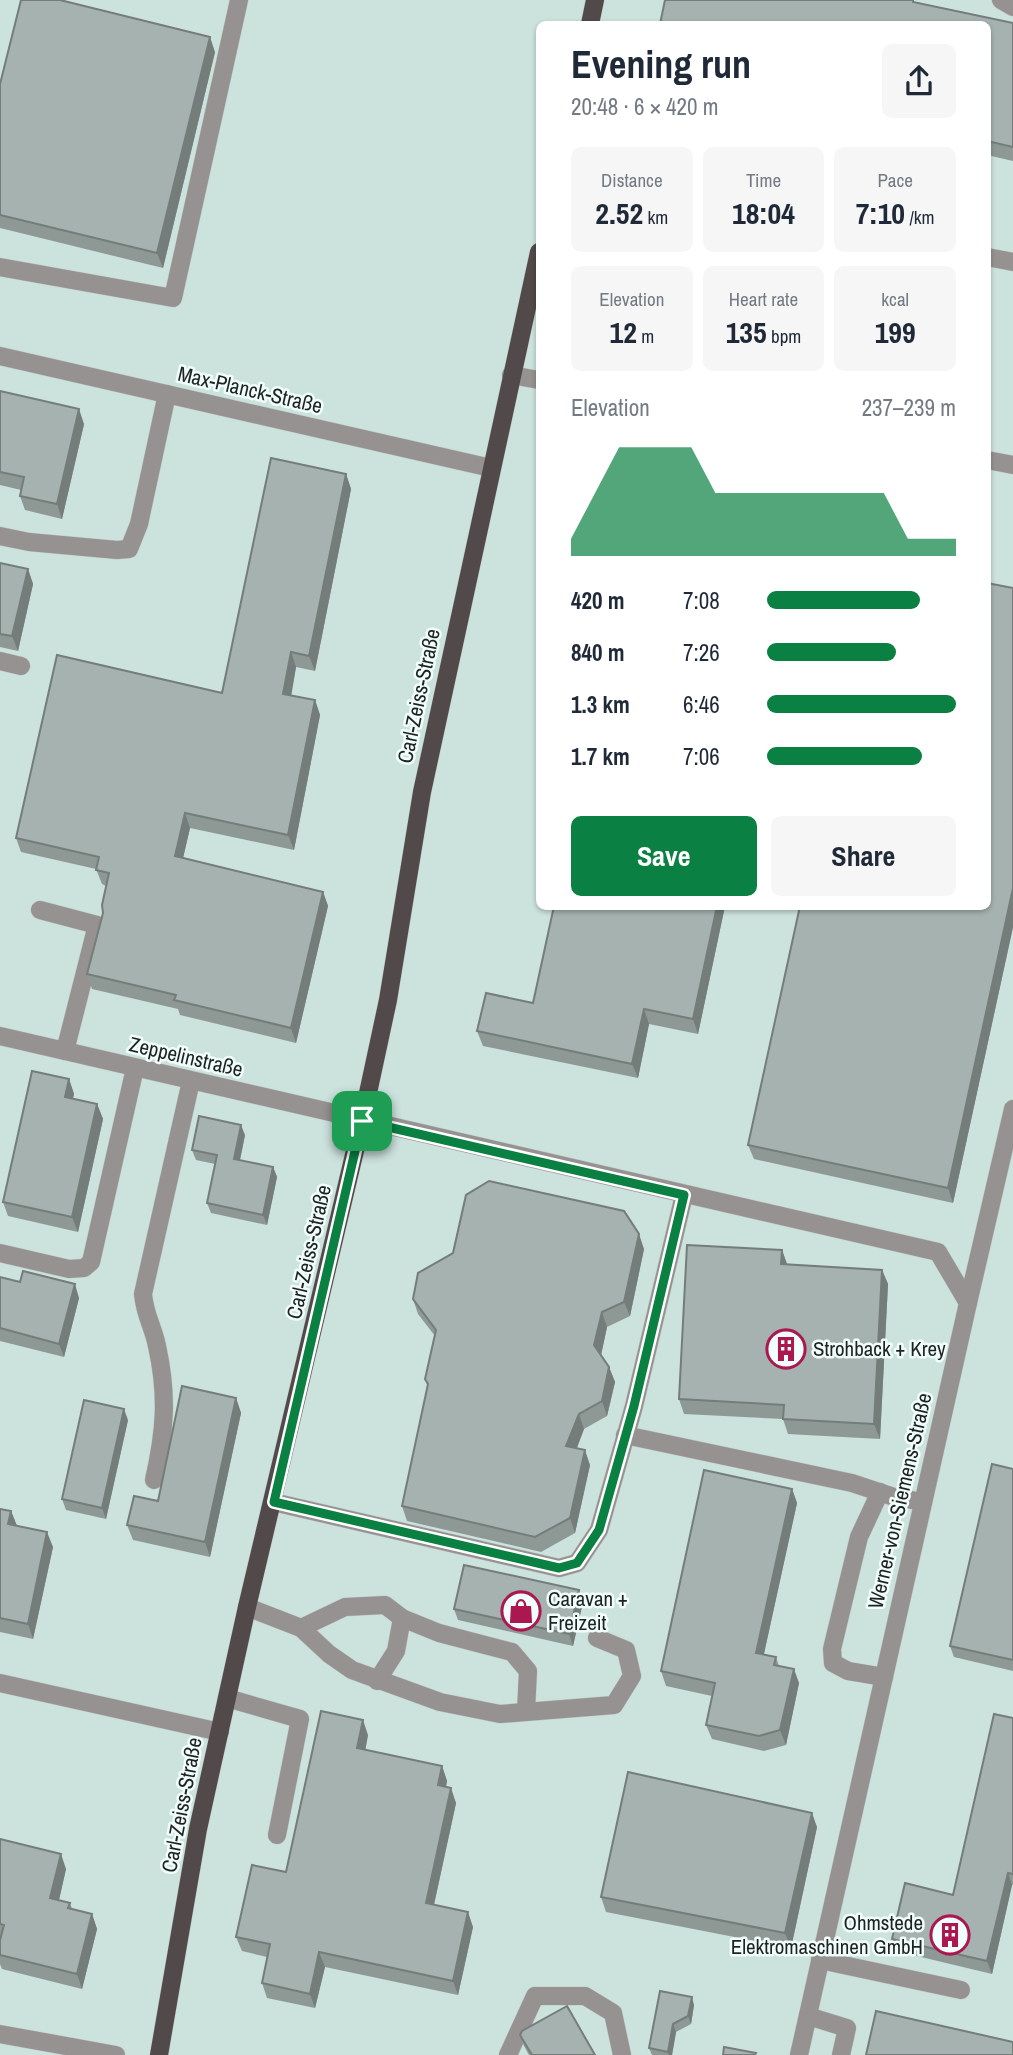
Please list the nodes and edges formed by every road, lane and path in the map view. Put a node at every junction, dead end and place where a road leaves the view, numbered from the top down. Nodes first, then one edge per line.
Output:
1 (239, 0) edge
2 (595, 0) edge
3 (1001, 0) edge
4 (1013, 7) edge
5 (591, 21) edge
6 (991, 258) edge
7 (1013, 262) edge
8 (536, 265) edge
9 (0, 267) edge
10 (0, 356) edge
11 (512, 375) junction
12 (536, 379) edge
13 (167, 394) junction
14 (991, 461) edge
15 (1013, 465) edge
16 (491, 468) junction
17 (0, 536) edge
18 (0, 661) edge
19 (20, 666) dead end
20 (40, 910) dead end
21 (0, 1036) edge
22 (65, 1051) junction
23 (135, 1068) junction
24 (191, 1081) junction
25 (1013, 1109) edge
26 (362, 1121) junction
27 (684, 1195) junction
28 (0, 1253) edge
29 (968, 1303) junction
30 (625, 1435) junction
31 (154, 1480) dead end
32 (880, 1492) junction
33 (274, 1502) junction
34 (923, 1502) junction
35 (247, 1607) junction
36 (402, 1618) junction
37 (301, 1628) junction
38 (597, 1638) dead end
39 (884, 1677) junction
40 (377, 1681) junction
41 (0, 1683) edge
42 (228, 1698) junction
43 (526, 1712) junction
44 (220, 1732) junction
45 (277, 1835) dead end
46 (820, 1960) junction
47 (961, 1990) dead end
48 (808, 2016) junction
49 (0, 2034) edge
50 (116, 2055) edge
51 (159, 2055) edge
52 (508, 2055) edge
53 (622, 2055) edge
54 (799, 2055) edge
55 (841, 2055) edge

1 - 9 street
2 - 5 main road
3 - 4 street
6 - 7 street
8 - 11 main road, Carl-Zeiss-Straße
10 - 13 street, Max-Planck-Straße
11 - 12 street
11 - 16 main road, Carl-Zeiss-Straße
13 - 16 street, Max-Planck-Straße
13 - 17 street
14 - 15 street
16 - 26 main road, Carl-Zeiss-Straße
18 - 19 street
20 - 22 street
21 - 22 street, Zeppelinstraße
22 - 23 street, Zeppelinstraße
23 - 24 street, Zeppelinstraße
23 - 28 street
24 - 26 street, Zeppelinstraße
24 - 31 street
25 - 29 street, Werner-von-Siemens-Straße
26 - 27 street
26 - 33 main road, Carl-Zeiss-Straße
27 - 29 street
27 - 30 street
29 - 34 street, Werner-von-Siemens-Straße
30 - 32 street
30 - 33 street
32 - 34 street
32 - 39 street
33 - 35 main road, Carl-Zeiss-Straße
34 - 39 street, Werner-von-Siemens-Straße
35 - 37 street
35 - 42 main road, Carl-Zeiss-Straße
36 - 37 street
36 - 40 street
36 - 43 street
37 - 40 street
38 - 43 street
39 - 46 street, Werner-von-Siemens-Straße
40 - 43 street
41 - 44 street
42 - 44 main road, Carl-Zeiss-Straße
42 - 45 street
44 - 51 main road, Carl-Zeiss-Straße
46 - 47 street
46 - 48 street, Werner-von-Siemens-Straße
48 - 54 street, Werner-von-Siemens-Straße
48 - 55 street
49 - 50 street
52 - 53 street

